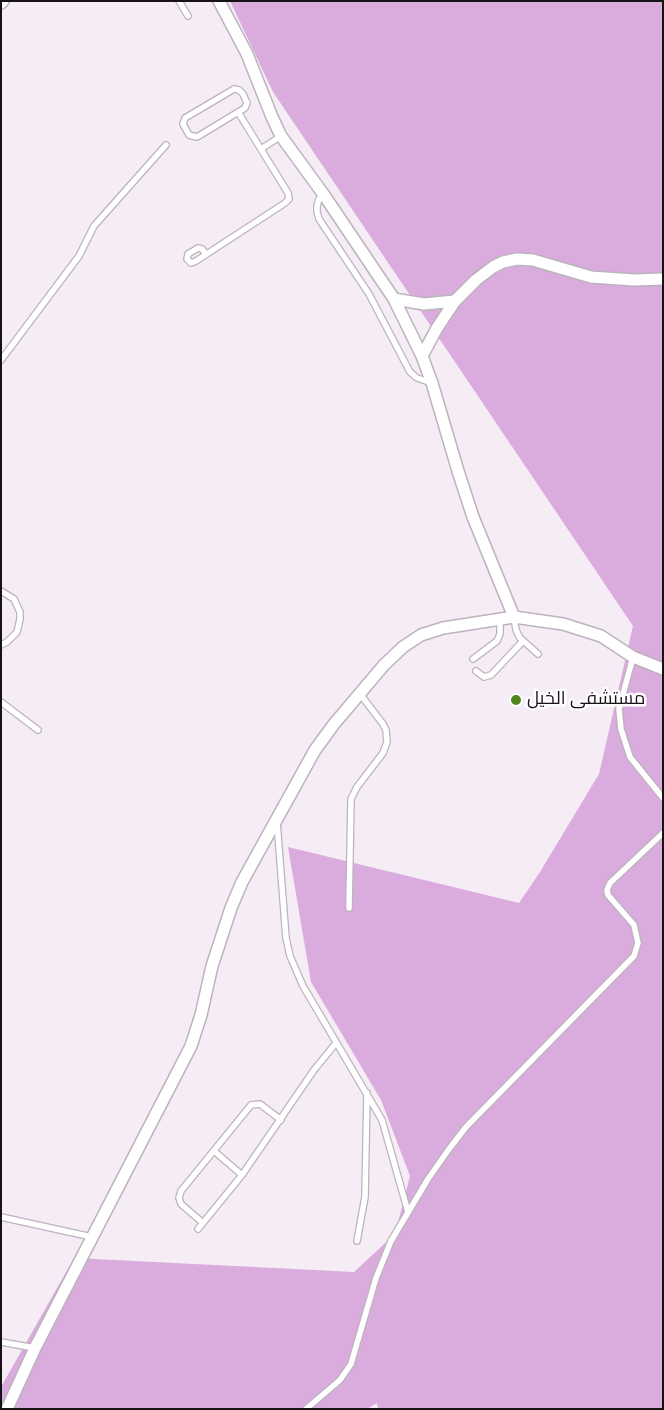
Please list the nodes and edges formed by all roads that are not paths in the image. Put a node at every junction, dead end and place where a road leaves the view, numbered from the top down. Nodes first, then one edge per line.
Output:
1 (179, 1) edge
2 (219, 1) edge
3 (188, 16) dead end
4 (238, 112) junction
5 (281, 136) junction
6 (166, 145) dead end
7 (261, 149) junction
8 (324, 195) junction
9 (206, 254) dead end
10 (663, 279) edge
11 (394, 299) junction
12 (455, 301) junction
13 (422, 356) junction
14 (1, 360) edge
15 (432, 383) junction
16 (1, 591) edge
17 (514, 617) junction
18 (500, 619) junction
19 (523, 641) junction
20 (1, 645) edge
21 (538, 654) dead end
22 (633, 657) junction
23 (473, 659) dead end
24 (663, 669) edge
25 (476, 671) dead end
26 (360, 694) junction
27 (1, 702) edge
28 (38, 730) dead end
29 (663, 798) edge
30 (277, 820) junction
31 (663, 833) edge
32 (349, 908) dead end
33 (336, 1043) junction
34 (367, 1093) junction
35 (281, 1120) junction
36 (214, 1151) junction
37 (242, 1175) junction
38 (408, 1212) junction
39 (1, 1217) edge
40 (203, 1223) junction
41 (198, 1229) dead end
42 (92, 1236) junction
43 (357, 1241) dead end
44 (1, 1342) edge
45 (35, 1348) junction
46 (7, 1409) edge
47 (306, 1409) edge

1 - 3 lane
2 - 5 street
4 - 4 lane
4 - 7 lane
5 - 7 lane
5 - 8 street
6 - 14 lane
7 - 9 lane
8 - 11 street
8 - 15 lane
10 - 12 street
11 - 12 street
11 - 13 street
12 - 13 street
13 - 15 street
15 - 17 street
16 - 20 lane
17 - 18 street
17 - 19 lane
17 - 22 street
18 - 23 lane
18 - 26 street
19 - 21 lane
19 - 25 lane
22 - 24 street
22 - 29 lane
26 - 30 street
26 - 32 lane
27 - 28 lane
30 - 33 lane
30 - 42 street
31 - 38 lane
33 - 34 lane
33 - 35 lane
34 - 38 lane
34 - 43 lane
35 - 36 lane
35 - 37 lane
36 - 37 lane
36 - 40 lane
37 - 40 lane
38 - 47 lane
39 - 42 lane
40 - 41 lane
42 - 45 street
44 - 45 lane
45 - 46 street

